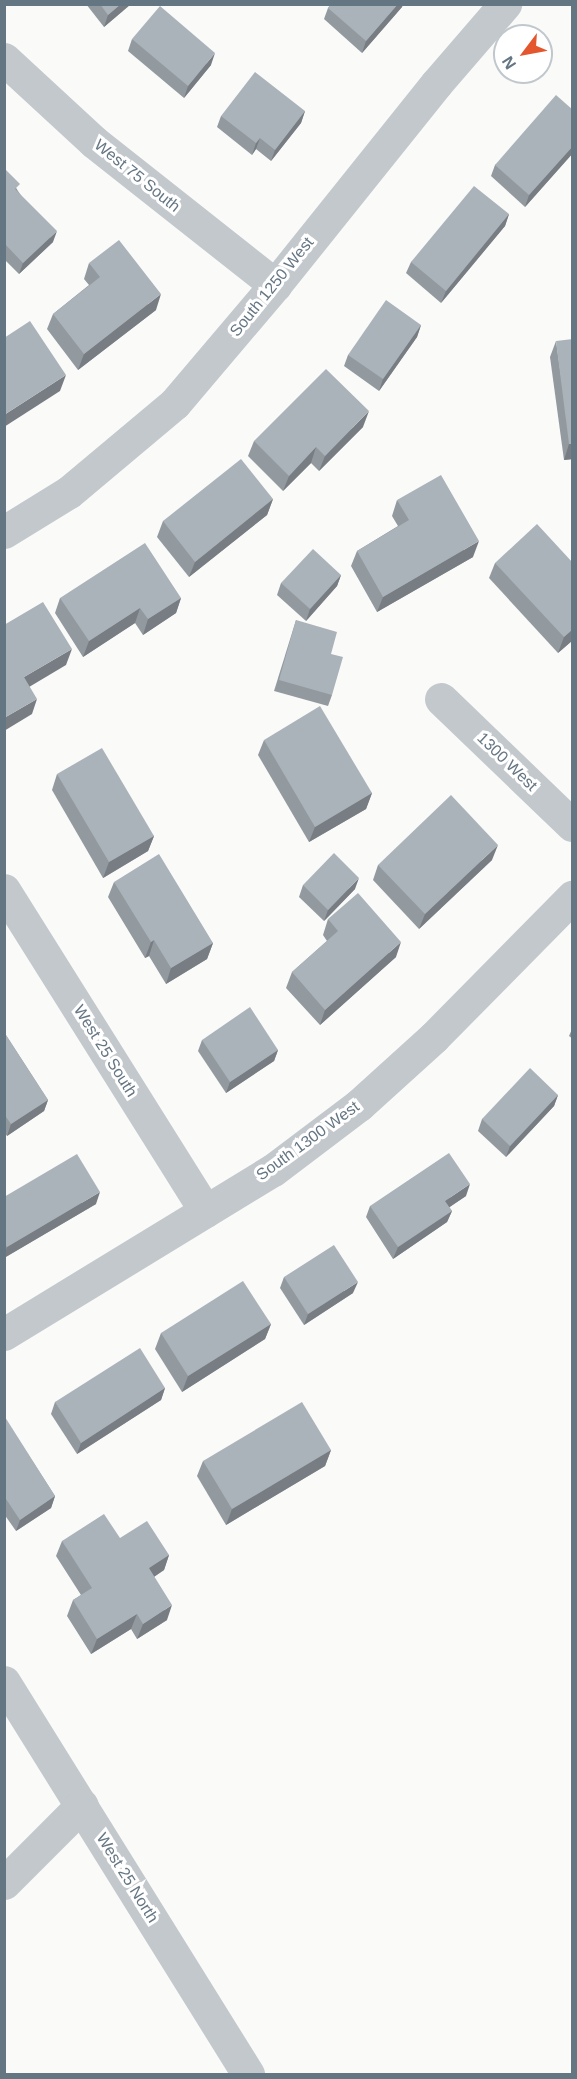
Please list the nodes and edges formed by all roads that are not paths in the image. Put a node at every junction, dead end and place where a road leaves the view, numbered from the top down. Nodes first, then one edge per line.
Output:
1 (505, 4) edge
2 (4, 59) edge
3 (275, 285) junction
4 (4, 532) edge
5 (441, 699) dead end
6 (573, 825) edge
7 (4, 890) edge
8 (573, 897) edge
9 (205, 1211) junction
10 (4, 1334) edge
11 (4, 1682) edge
12 (82, 1805) junction
13 (4, 1883) edge
14 (248, 2074) edge

1 - 3 street, South 1250 West
2 - 3 street, West 75 South
3 - 4 street, South 1250 West
5 - 6 street, 1300 West
7 - 9 street, West 25 South
8 - 9 street, South 1300 West
9 - 10 street, South 1300 West
11 - 12 street, West 25 North
12 - 13 street
12 - 14 street, West 25 North

